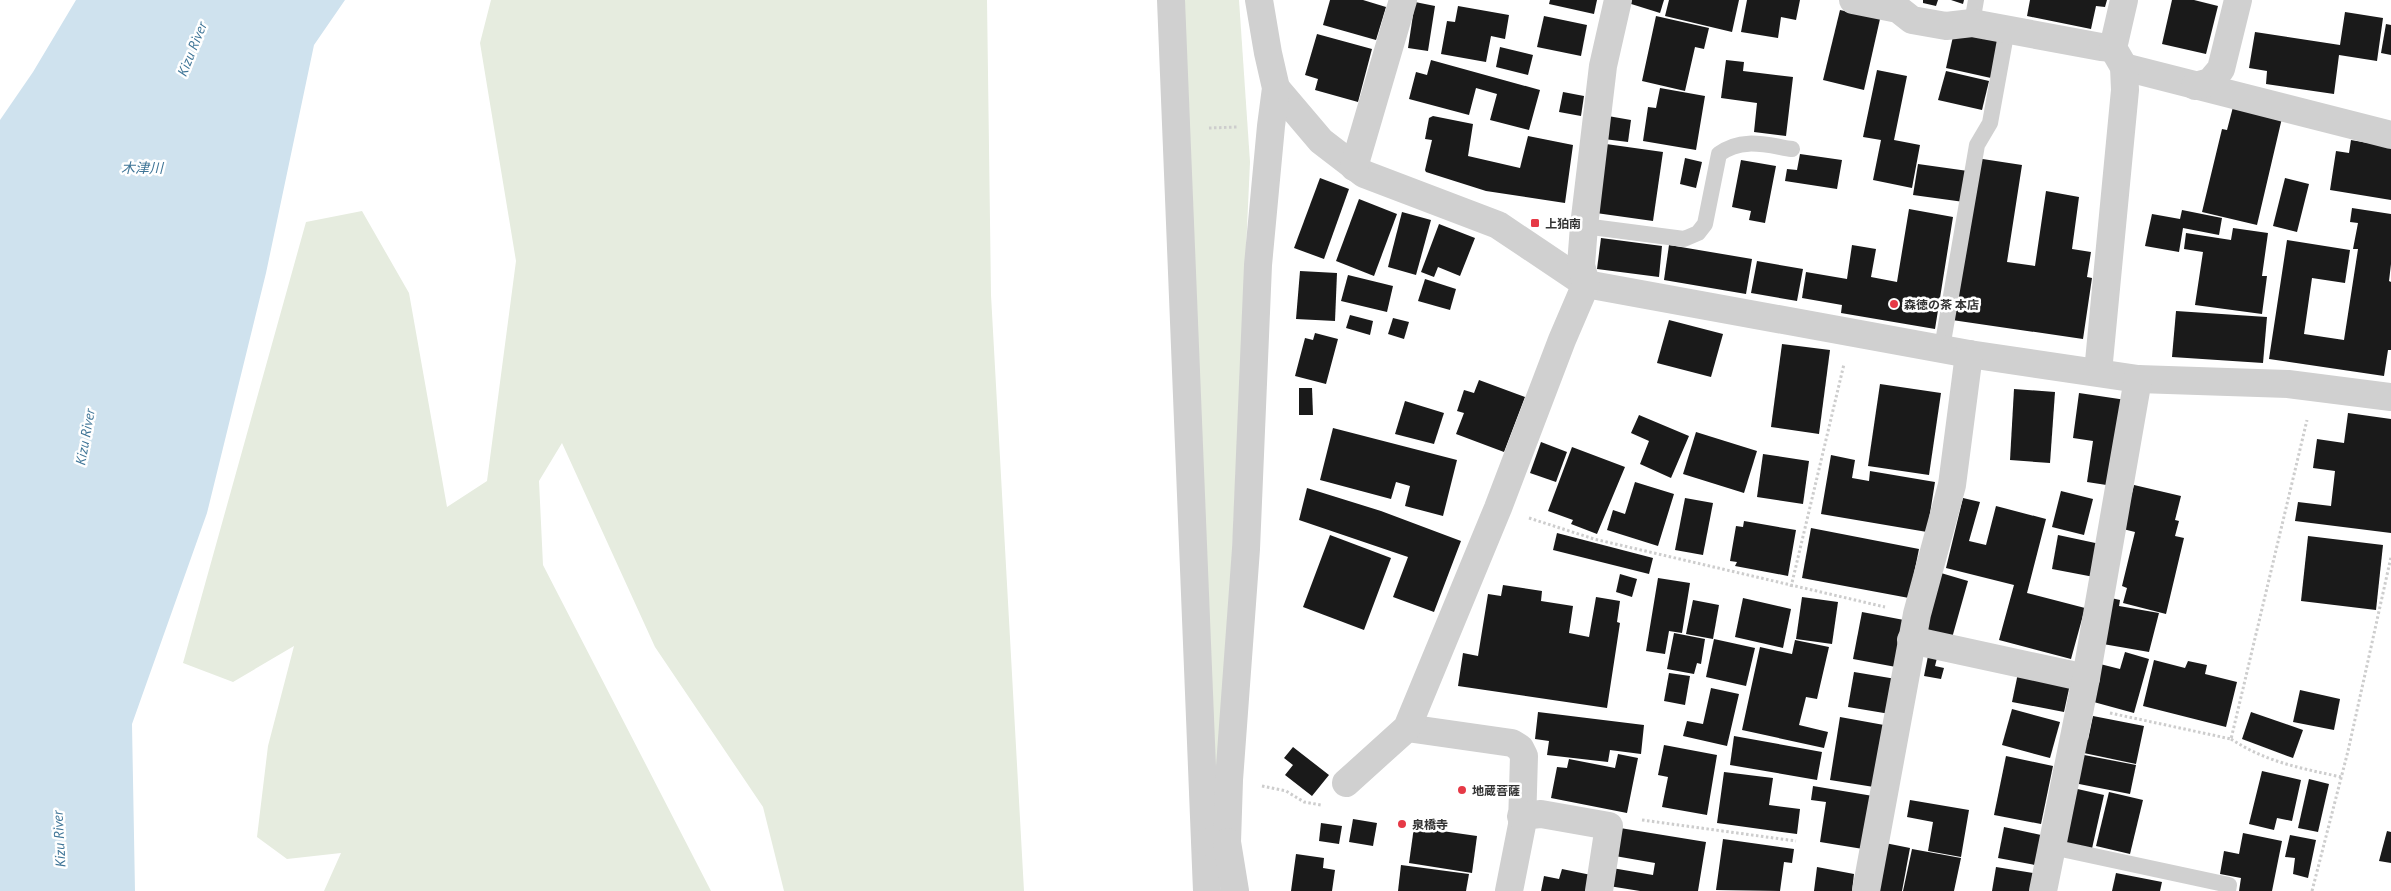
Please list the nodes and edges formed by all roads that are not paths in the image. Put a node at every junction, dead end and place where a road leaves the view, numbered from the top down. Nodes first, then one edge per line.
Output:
1 (1171, 0) edge
2 (1259, 0) edge
3 (1403, 0) edge
4 (1618, 0) edge
5 (1853, 0) edge
6 (2124, 0) edge
7 (2238, 0) edge
8 (1974, 11) edge
9 (2008, 29) junction
10 (2119, 57) junction
11 (2195, 86) junction
12 (1276, 88) junction
13 (2391, 136) edge
14 (1792, 149) dead end
15 (1354, 167) junction
16 (1584, 226) junction
17 (1586, 284) junction
18 (1942, 348) junction
19 (1969, 354) junction
20 (2098, 372) junction
21 (2138, 378) junction
22 (2391, 397) edge
23 (1911, 640) junction
24 (2086, 678) junction
25 (1407, 728) junction
26 (1346, 783) road end
27 (1521, 816) junction
28 (1216, 842) junction
29 (2052, 846) junction
30 (1206, 891) edge
31 (1234, 891) edge
32 (1509, 891) edge
33 (1599, 891) edge
34 (1866, 891) edge
35 (2043, 891) edge
36 (2228, 891) edge

1 - 28 street
2 - 12 street
3 - 15 street
4 - 16 street
5 - 8 street
6 - 10 street
7 - 11 street
8 - 9 street
9 - 10 street
9 - 18 lane
10 - 11 street
10 - 20 street
11 - 13 street
12 - 15 street
12 - 28 street
14 - 16 lane
15 - 17 street
16 - 17 street
17 - 18 street
17 - 25 street
18 - 19 street
19 - 20 street
19 - 23 street
20 - 21 street
21 - 22 street
21 - 24 street
23 - 24 street
23 - 34 street
24 - 29 street
25 - 26 street
25 - 27 street
27 - 32 street
27 - 33 street
28 - 30 street
28 - 31 street
29 - 35 street
29 - 36 lane

